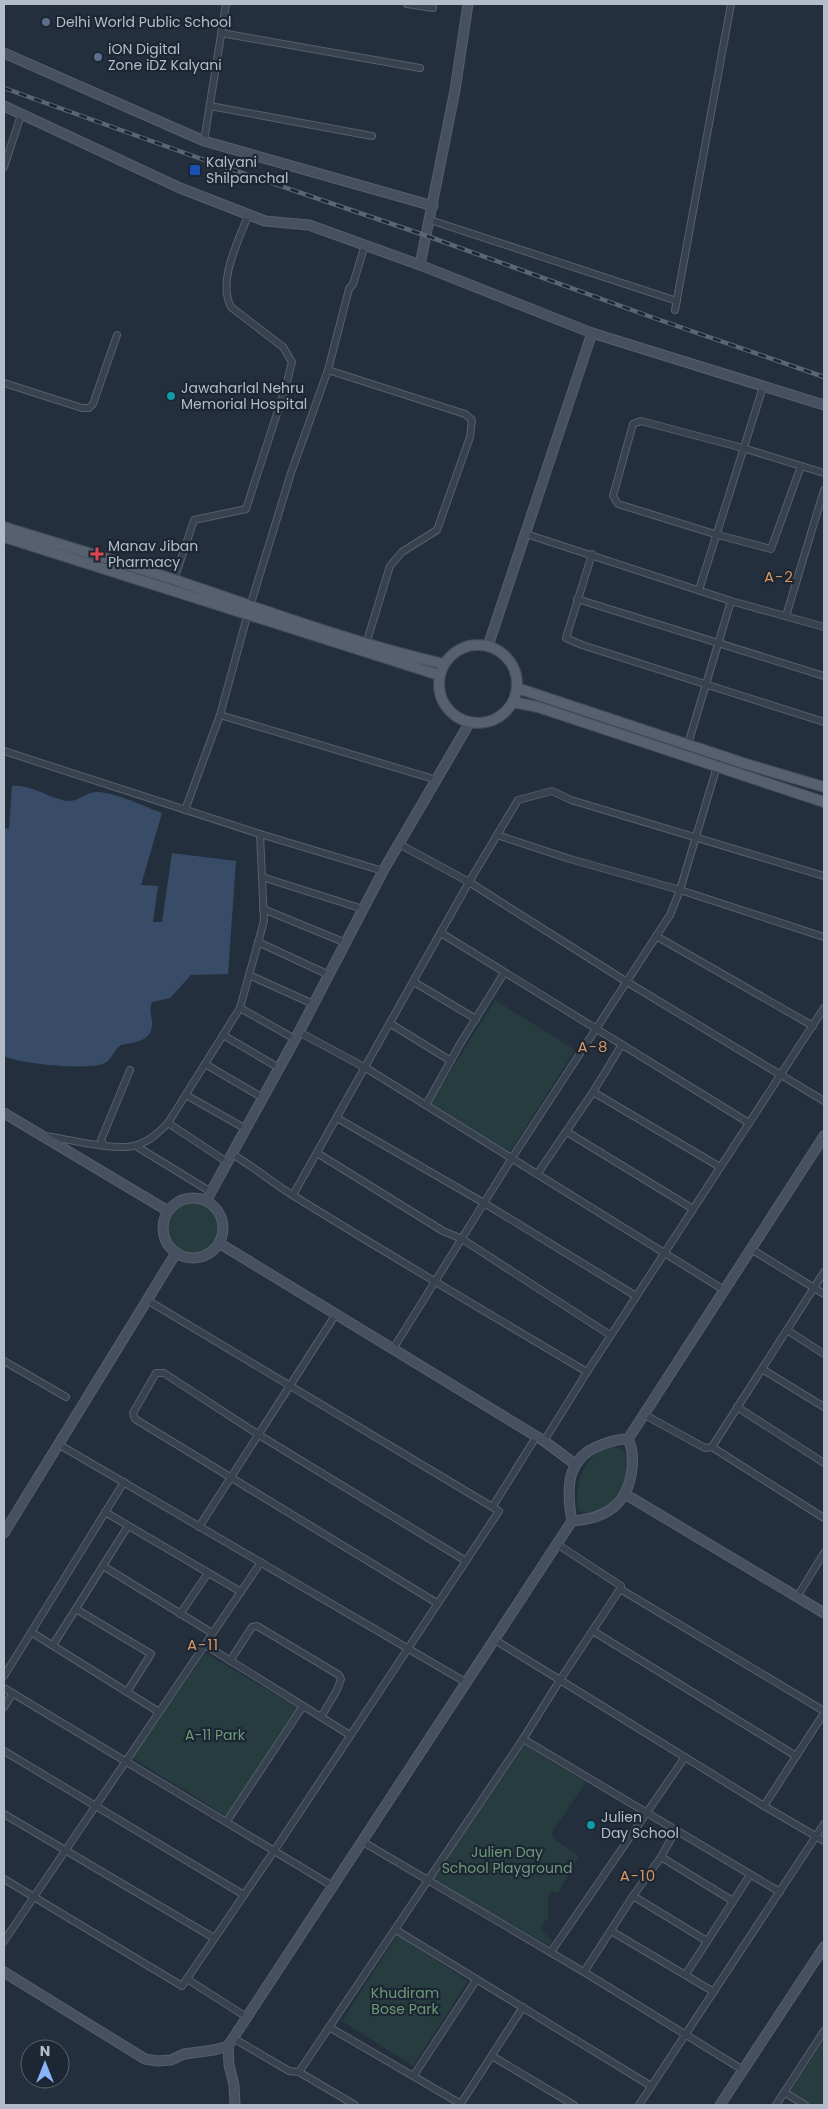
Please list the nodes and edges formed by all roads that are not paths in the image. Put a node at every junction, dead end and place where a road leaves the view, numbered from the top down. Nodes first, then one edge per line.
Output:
1 (226, 4) edge
2 (407, 4) edge
3 (468, 4) edge
4 (731, 4) edge
5 (433, 8) dead end
6 (221, 33) junction
7 (4, 53) edge
8 (420, 68) dead end
9 (4, 106) edge
10 (210, 106) junction
11 (21, 114) junction
12 (372, 136) dead end
13 (204, 141) junction
14 (4, 166) edge
15 (433, 206) junction
16 (248, 214) junction
17 (430, 220) junction
18 (365, 245) junction
19 (420, 265) junction
20 (677, 301) junction
21 (675, 310) dead end
22 (592, 333) junction
23 (117, 335) dead end
24 (328, 370) junction
25 (4, 384) edge
26 (763, 387) junction
27 (824, 405) edge
28 (743, 448) junction
29 (801, 466) junction
30 (824, 473) edge
31 (824, 490) edge
32 (4, 527) edge
33 (526, 534) junction
34 (718, 535) junction
35 (4, 537) edge
36 (592, 554) junction
37 (174, 580) junction
38 (699, 590) junction
39 (577, 599) junction
40 (731, 601) junction
41 (249, 610) junction
42 (786, 616) junction
43 (824, 627) edge
44 (719, 642) junction
45 (366, 644) junction
46 (488, 646) junction
47 (444, 664) junction
48 (439, 676) junction
49 (824, 676) edge
50 (706, 684) junction
51 (517, 688) junction
52 (513, 702) junction
53 (220, 714) junction
54 (470, 722) junction
55 (824, 722) edge
56 (688, 744) junction
57 (4, 752) edge
58 (720, 756) junction
59 (717, 768) junction
60 (437, 780) junction
61 (824, 787) edge
62 (824, 802) edge
63 (185, 810) junction
64 (260, 834) junction
65 (497, 835) junction
66 (696, 838) junction
67 (400, 844) junction
68 (383, 871) junction
69 (262, 876) junction
70 (824, 876) edge
71 (469, 882) junction
72 (680, 890) junction
73 (263, 909) junction
74 (363, 909) junction
75 (441, 934) junction
76 (656, 936) junction
77 (824, 937) edge
78 (258, 942) junction
79 (346, 942) junction
80 (504, 973) junction
81 (249, 975) junction
82 (329, 975) junction
83 (414, 982) junction
84 (626, 982) junction
85 (313, 1004) junction
86 (240, 1008) junction
87 (824, 1008) edge
88 (476, 1019) junction
89 (390, 1024) junction
90 (813, 1026) junction
91 (595, 1030) junction
92 (223, 1035) junction
93 (297, 1035) junction
94 (621, 1046) junction
95 (451, 1061) junction
96 (205, 1064) junction
97 (279, 1068) junction
98 (366, 1068) junction
99 (130, 1070) dead end
100 (781, 1075) junction
101 (593, 1092) junction
102 (186, 1094) junction
103 (263, 1098) junction
104 (824, 1101) edge
105 (426, 1105) junction
106 (4, 1113) edge
107 (337, 1118) junction
108 (168, 1123) junction
109 (749, 1123) junction
110 (246, 1129) junction
111 (567, 1132) junction
112 (41, 1135) junction
113 (824, 1136) edge
114 (104, 1146) junction
115 (136, 1146) junction
116 (317, 1153) junction
117 (229, 1158) junction
118 (512, 1158) junction
119 (720, 1167) junction
120 (538, 1173) junction
121 (211, 1192) junction
122 (293, 1195) junction
123 (206, 1201) junction
124 (484, 1203) junction
125 (693, 1209) junction
126 (168, 1212) junction
127 (462, 1239) junction
128 (219, 1243) junction
129 (751, 1249) junction
130 (664, 1252) junction
131 (176, 1253) junction
132 (824, 1272) edge
133 (435, 1282) junction
134 (814, 1288) junction
135 (724, 1290) junction
136 (824, 1294) edge
137 (636, 1296) junction
138 (147, 1300) junction
139 (336, 1314) junction
140 (787, 1330) junction
141 (610, 1335) junction
142 (393, 1349) junction
143 (824, 1354) edge
144 (4, 1361) edge
145 (762, 1369) junction
146 (587, 1372) junction
147 (291, 1384) junction
148 (66, 1397) dead end
149 (737, 1407) junction
150 (824, 1407) edge
151 (645, 1415) junction
152 (258, 1435) junction
153 (540, 1439) junction
154 (628, 1439) junction
155 (58, 1444) junction
156 (712, 1447) junction
157 (824, 1463) edge
158 (575, 1464) junction
159 (230, 1478) junction
160 (124, 1482) junction
161 (626, 1494) junction
162 (493, 1506) junction
163 (106, 1512) junction
164 (824, 1518) edge
165 (572, 1520) junction
166 (128, 1526) junction
167 (200, 1527) junction
168 (4, 1533) edge
169 (557, 1544) junction
170 (824, 1553) edge
171 (466, 1561) junction
172 (261, 1562) junction
173 (103, 1566) junction
174 (208, 1573) junction
175 (620, 1589) junction
176 (240, 1592) junction
177 (797, 1597) junction
178 (437, 1603) junction
179 (76, 1609) junction
180 (824, 1613) edge
181 (180, 1614) junction
182 (593, 1631) junction
183 (31, 1632) junction
184 (212, 1633) junction
185 (495, 1640) junction
186 (205, 1645) junction
187 (53, 1646) junction
188 (407, 1648) junction
189 (230, 1661) junction
190 (4, 1676) edge
191 (560, 1680) junction
192 (466, 1684) junction
193 (4, 1688) edge
194 (127, 1692) junction
195 (13, 1693) junction
196 (304, 1706) junction
197 (4, 1707) edge
198 (159, 1712) junction
199 (824, 1712) edge
200 (321, 1717) junction
201 (350, 1735) junction
202 (523, 1740) junction
203 (4, 1751) edge
204 (796, 1756) junction
205 (685, 1757) junction
206 (126, 1761) junction
207 (764, 1806) junction
208 (95, 1807) junction
209 (646, 1813) junction
210 (4, 1814) edge
211 (227, 1821) junction
212 (824, 1824) edge
213 (676, 1830) junction
214 (816, 1836) junction
215 (824, 1841) edge
216 (363, 1842) junction
217 (65, 1850) junction
218 (274, 1851) junction
219 (661, 1857) junction
220 (750, 1875) junction
221 (4, 1879) edge
222 (428, 1880) junction
223 (334, 1886) junction
224 (780, 1892) junction
225 (244, 1895) junction
226 (633, 1896) junction
227 (33, 1897) junction
228 (733, 1901) junction
229 (396, 1930) junction
230 (611, 1932) junction
231 (214, 1938) junction
232 (4, 1941) edge
233 (707, 1941) junction
234 (824, 1947) edge
235 (551, 1952) junction
236 (4, 1972) edge
237 (584, 1972) junction
238 (686, 1974) junction
239 (187, 1979) junction
240 (477, 1979) junction
241 (714, 1992) junction
242 (523, 2007) junction
243 (248, 2018) junction
244 (329, 2028) junction
245 (824, 2031) edge
246 (685, 2036) junction
247 (231, 2042) junction
248 (205, 2051) junction
249 (492, 2056) junction
250 (229, 2065) junction
251 (743, 2070) junction
252 (299, 2072) junction
253 (414, 2076) junction
254 (651, 2086) junction
255 (784, 2092) junction
256 (463, 2104) edge
257 (235, 2105) edge
258 (355, 2105) edge
259 (574, 2105) edge
260 (639, 2105) edge
261 (720, 2105) edge
262 (776, 2105) edge
263 (804, 2105) edge

1 - 6 street
2 - 5 street
3 - 15 street
4 - 20 street
6 - 8 street
6 - 10 street
7 - 13 street
9 - 11 street
10 - 12 street
10 - 13 street
11 - 14 street
11 - 16 street
13 - 15 street
15 - 17 street
16 - 18 street
16 - 37 street
17 - 19 street
17 - 20 street
18 - 19 street
18 - 24 street
19 - 22 street
20 - 21 street
22 - 26 street
22 - 33 street
23 - 25 street
24 - 41 street
24 - 45 street
26 - 27 street
26 - 28 street
28 - 29 street
28 - 34 street
28 - 34 street
29 - 30 street
29 - 34 street
31 - 42 street
32 - 37 main road
33 - 36 street
33 - 46 street
34 - 38 street
35 - 41 main road
36 - 38 street
36 - 39 street
37 - 41 main road
38 - 40 street
39 - 44 street
39 - 50 street
40 - 42 street
40 - 44 street
41 - 45 main road
41 - 48 main road
41 - 53 street
42 - 43 street
44 - 49 street
44 - 50 street
45 - 47 main road
46 - 47 main road
46 - 51 main road
47 - 48 main road
48 - 54 main road
50 - 55 street
50 - 56 street
51 - 52 main road
51 - 56 main road
52 - 54 main road
52 - 59 main road
53 - 60 street
53 - 63 street
54 - 60 street
56 - 58 main road
57 - 63 street
58 - 59 street
58 - 61 main road
59 - 62 main road
59 - 66 street
60 - 67 street
63 - 64 street
64 - 68 street
64 - 69 street
65 - 66 street
65 - 71 street
65 - 72 street
66 - 70 street
66 - 72 street
67 - 68 street
67 - 71 street
68 - 74 street
69 - 73 street
69 - 74 street
71 - 75 street
71 - 84 street
72 - 76 street
72 - 77 street
73 - 78 street
73 - 79 street
74 - 79 street
75 - 80 street
75 - 83 street
76 - 84 street
76 - 90 street
78 - 81 street
78 - 82 street
79 - 82 street
80 - 88 street
80 - 91 street
81 - 85 street
81 - 86 street
82 - 85 street
83 - 88 street
83 - 89 street
84 - 91 street
84 - 100 street
85 - 93 street
86 - 92 street
86 - 93 street
87 - 90 street
88 - 95 street
89 - 95 street
89 - 98 street
90 - 100 street
91 - 94 street
91 - 118 street
92 - 96 street
92 - 97 street
93 - 97 street
93 - 98 street
94 - 101 street
94 - 109 street
95 - 105 street
96 - 102 street
96 - 103 street
97 - 103 street
98 - 105 street
98 - 107 street
99 - 114 street
100 - 104 street
100 - 109 street
101 - 111 street
101 - 119 street
102 - 108 street
102 - 110 street
103 - 110 street
105 - 118 street
106 - 112 street
107 - 116 street
107 - 124 street
108 - 115 street
108 - 117 street
109 - 119 street
110 - 117 street
111 - 120 street
111 - 125 street
112 - 114 street
112 - 126 street
113 - 129 street
114 - 115 street
115 - 121 street
116 - 122 street
116 - 127 street
117 - 121 street
117 - 122 street
118 - 120 street
118 - 124 street
119 - 125 street
120 - 130 street
121 - 123 street
122 - 133 street
123 - 126 street
123 - 128 street
124 - 127 street
124 - 137 street
125 - 130 street
126 - 131 street
127 - 133 street
127 - 141 street
128 - 131 street
128 - 139 street
129 - 134 street
129 - 135 street
130 - 135 street
130 - 137 street
131 - 138 street
132 - 134 street
133 - 142 street
133 - 146 street
134 - 136 street
134 - 140 street
135 - 151 street
137 - 141 street
138 - 147 street
138 - 155 street
139 - 142 street
139 - 147 street
140 - 143 street
140 - 145 street
141 - 146 street
142 - 153 street
144 - 148 street
145 - 149 street
145 - 150 street
146 - 153 street
147 - 152 street
147 - 162 street
149 - 156 street
149 - 157 street
151 - 154 street
151 - 156 street
152 - 159 street
152 - 159 street
152 - 171 street
153 - 158 street
153 - 162 street
154 - 158 street
154 - 161 street
155 - 160 street
155 - 168 street
156 - 164 street
158 - 165 street
159 - 167 street
159 - 178 street
160 - 163 street
160 - 167 street
161 - 165 street
161 - 177 street
162 - 171 street
163 - 166 street
163 - 183 street
165 - 169 street
166 - 173 street
166 - 174 street
167 - 172 street
169 - 175 street
169 - 185 street
170 - 177 street
171 - 178 street
172 - 176 street
172 - 188 street
173 - 179 street
173 - 181 street
174 - 176 street
174 - 181 street
175 - 182 street
175 - 199 street
176 - 184 street
177 - 180 street
178 - 188 street
179 - 187 street
179 - 194 street
181 - 184 street
182 - 191 street
182 - 204 street
183 - 187 street
183 - 190 street
184 - 186 street
185 - 191 street
185 - 192 street
186 - 189 street
186 - 198 street
187 - 194 street
188 - 192 street
188 - 201 street
189 - 196 street
189 - 200 street
191 - 202 street
191 - 205 street
192 - 216 street
193 - 195 street
194 - 198 street
195 - 197 street
195 - 206 street
196 - 200 street
196 - 211 street
198 - 206 street
199 - 204 street
200 - 201 street
201 - 218 street
202 - 209 street
202 - 222 street
203 - 208 street
204 - 207 street
205 - 207 street
205 - 209 street
206 - 208 street
206 - 211 street
207 - 214 street
208 - 217 street
208 - 225 street
209 - 213 street
209 - 235 street
210 - 217 street
211 - 218 street
212 - 214 street
213 - 219 street
213 - 220 street
214 - 215 street
214 - 224 street
216 - 222 street
216 - 223 street
217 - 227 street
217 - 231 street
218 - 223 street
218 - 225 street
219 - 226 street
219 - 228 street
220 - 224 street
220 - 228 street
221 - 227 street
222 - 229 street
222 - 235 street
223 - 243 street
224 - 241 street
225 - 231 street
226 - 230 street
226 - 233 street
227 - 232 street
227 - 239 street
228 - 233 street
229 - 240 street
229 - 244 street
230 - 237 street
230 - 238 street
231 - 239 street
233 - 238 street
234 - 251 street
235 - 237 street
236 - 248 street
237 - 246 street
238 - 241 street
239 - 243 street
240 - 242 street
240 - 253 street
241 - 246 street
242 - 249 street
242 - 254 street
243 - 247 street
244 - 252 street
244 - 253 street
245 - 255 street
246 - 251 street
246 - 254 street
247 - 248 street
247 - 250 street
247 - 252 street
248 - 250 street
249 - 256 street
249 - 259 street
250 - 257 street
251 - 261 street
252 - 258 street
253 - 256 street
254 - 260 street
255 - 262 street
255 - 263 street

